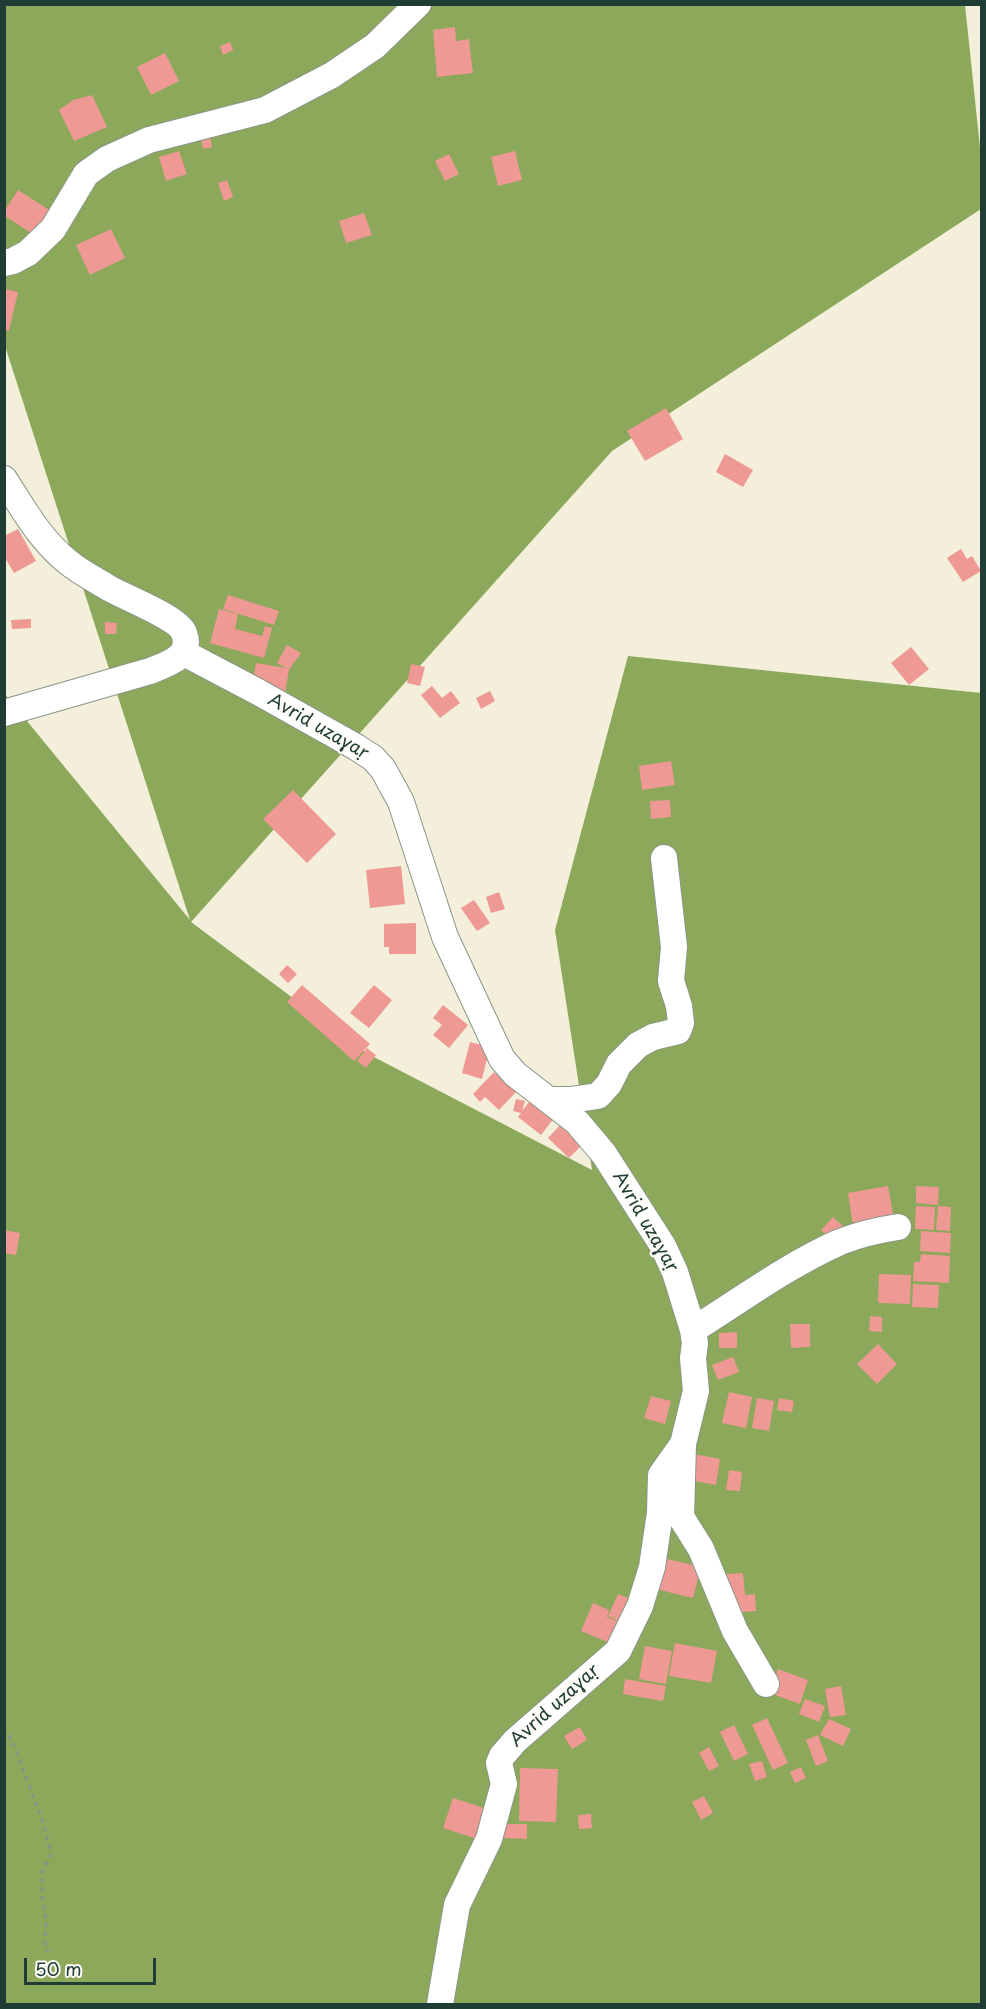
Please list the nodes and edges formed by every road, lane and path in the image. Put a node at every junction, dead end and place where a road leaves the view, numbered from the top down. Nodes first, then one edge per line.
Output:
1 (418, 4) edge
2 (4, 263) edge
3 (4, 479) edge
4 (184, 653) junction
5 (4, 713) edge
6 (664, 858) dead end
7 (550, 1100) junction
8 (898, 1227) dead end
9 (693, 1330) junction
10 (683, 1444) junction
11 (766, 1684) dead end
12 (4, 1727) edge
13 (48, 1952) dead end
14 (440, 2004) edge

1 - 2 street
3 - 4 street
4 - 5 street
4 - 7 street, Avrid uzaɣaṛ
6 - 7 street
7 - 9 street, Avrid uzaɣaṛ
8 - 9 street
9 - 10 street, Avrid uzaɣaṛ
10 - 11 street
10 - 14 street, Avrid uzaɣaṛ
12 - 13 path

